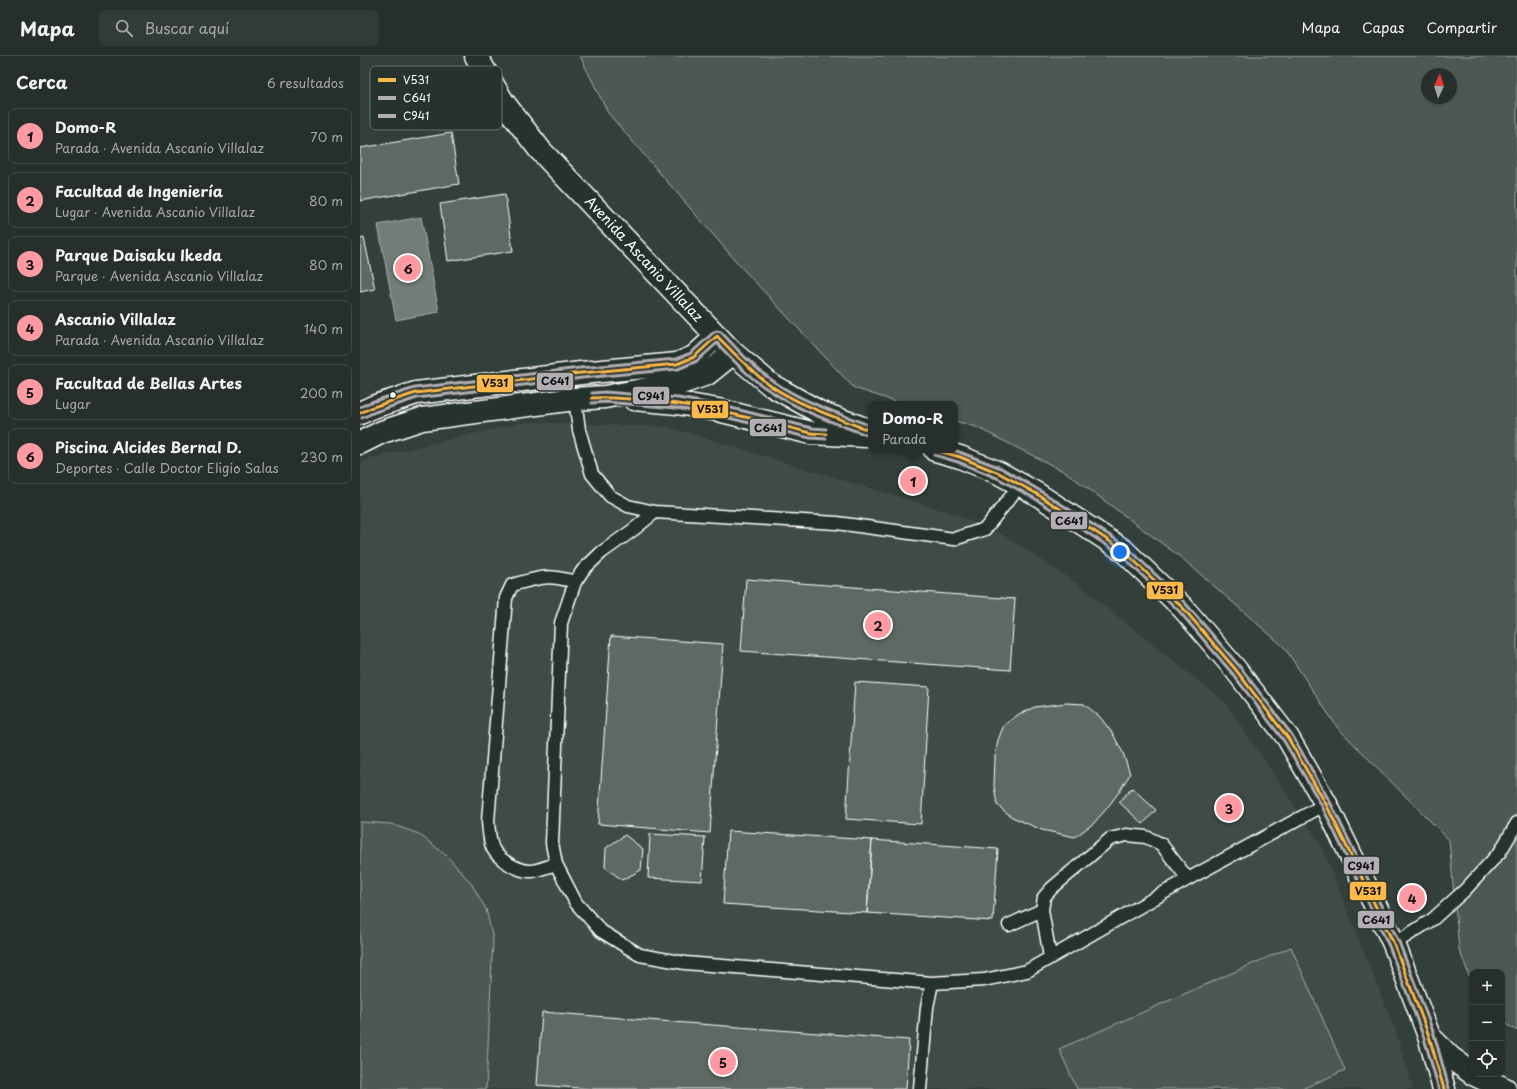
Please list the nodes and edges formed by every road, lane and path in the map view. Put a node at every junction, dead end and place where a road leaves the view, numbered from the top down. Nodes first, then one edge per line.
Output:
1 (476, 56) edge
2 (482, 66) edge
3 (502, 100) edge
4 (717, 336) junction
5 (733, 353) junction
6 (605, 397) junction
7 (575, 399) junction
8 (360, 413) edge
9 (868, 430) edge
10 (868, 437) edge
11 (360, 443) edge
12 (946, 453) edge
13 (1020, 485) junction
14 (654, 512) junction
15 (575, 582) junction
16 (1326, 804) junction
17 (1517, 823) edge
18 (556, 864) junction
19 (1188, 879) junction
20 (1042, 910) junction
21 (1009, 925) dead end
22 (1394, 944) junction
23 (1050, 956) junction
24 (932, 983) junction
25 (1429, 1036) junction
26 (1469, 1071) edge
27 (1479, 1077) edge
28 (920, 1089) edge
29 (1444, 1089) edge
30 (1505, 1089) edge

1 - 2 main road, Avenida Ascanio Villalaz
3 - 4 main road, Avenida Ascanio Villalaz
4 - 5 main road, Avenida Ascanio Villalaz
4 - 8 main road
5 - 6 main road
5 - 9 main road, Avenida Ascanio Villalaz
6 - 7 main road
6 - 10 main road
7 - 11 main road
7 - 14 lane
12 - 13 main road
13 - 14 lane
13 - 16 main road
14 - 15 lane
15 - 18 lane
15 - 18 lane
16 - 19 lane
16 - 22 main road
17 - 22 lane
18 - 24 lane
19 - 20 lane
19 - 23 lane
20 - 21 lane
20 - 23 lane
22 - 25 main road
23 - 24 lane
24 - 28 lane
25 - 26 main road
25 - 29 main road
27 - 30 main road

